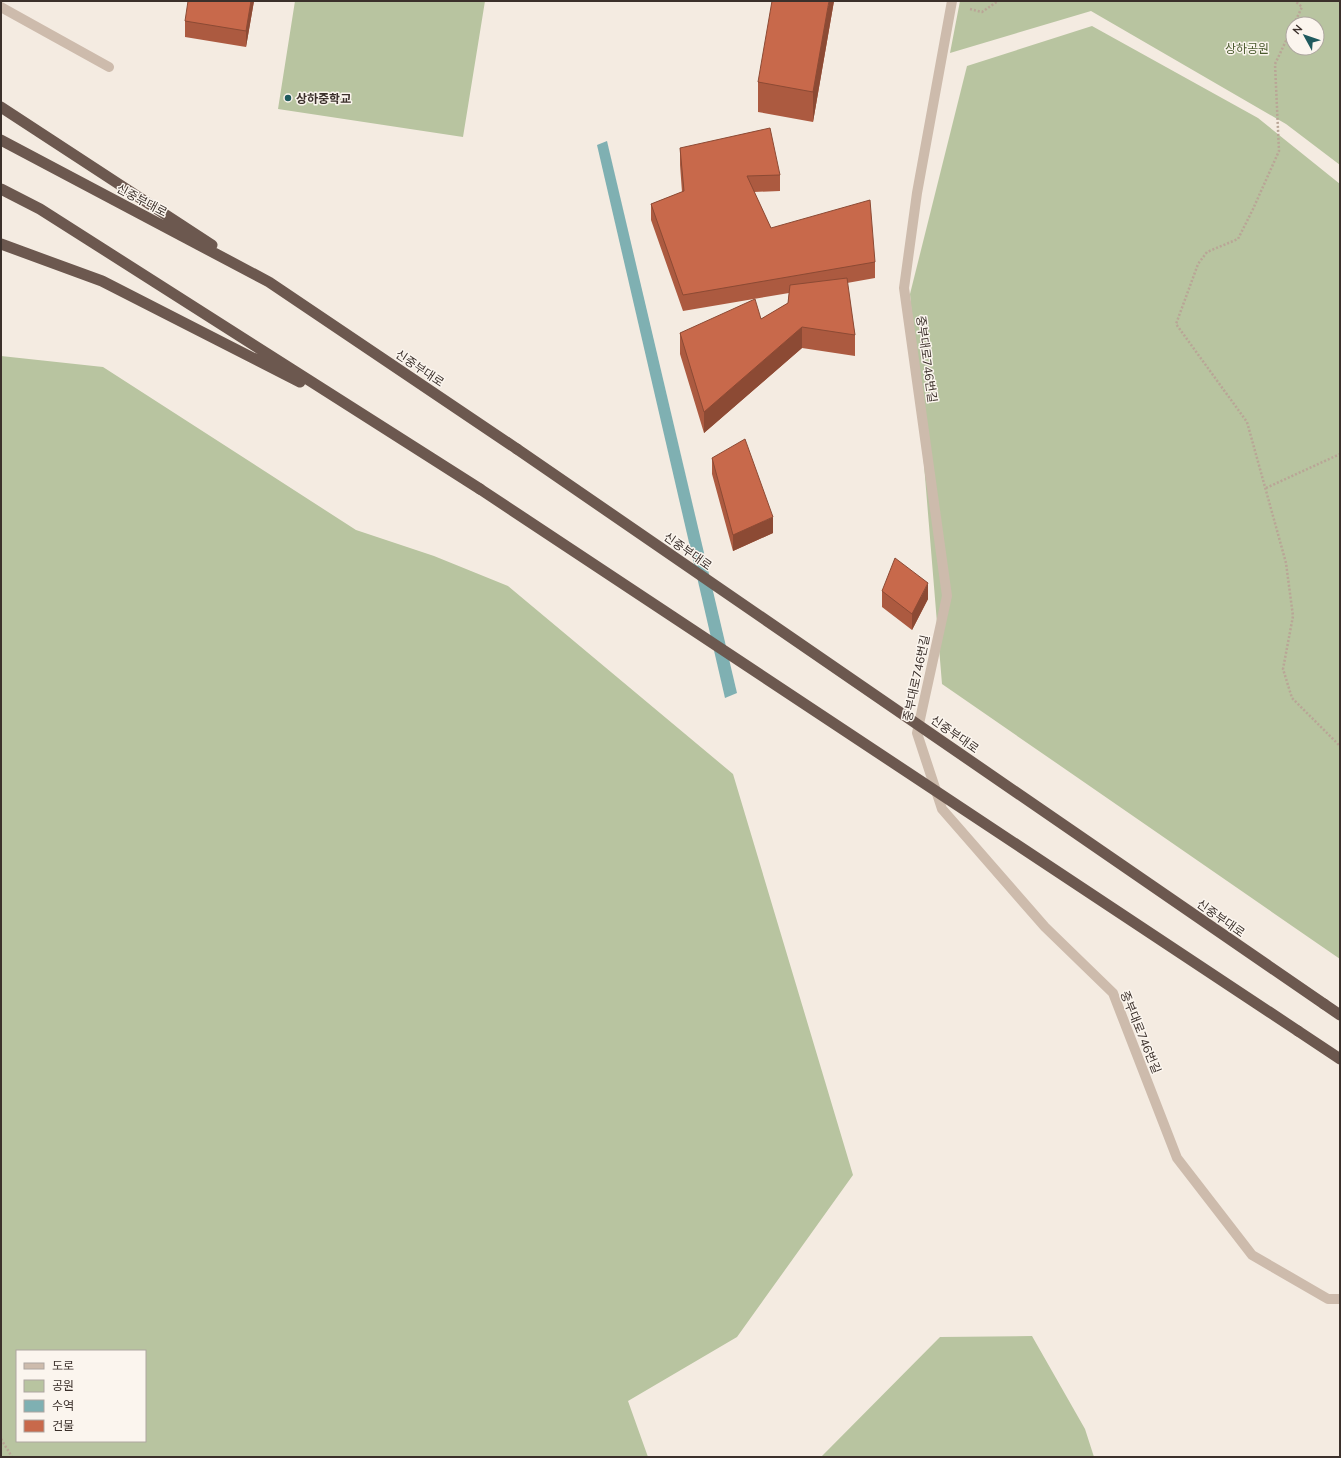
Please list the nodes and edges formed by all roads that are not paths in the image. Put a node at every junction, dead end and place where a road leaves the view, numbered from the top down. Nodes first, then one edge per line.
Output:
1 (952, 3) edge
2 (1, 7) edge
3 (109, 67) dead end
4 (1, 107) edge
5 (1, 140) edge
6 (1, 189) edge
7 (1, 244) edge
8 (269, 282) junction
9 (359, 412) junction
10 (1340, 1015) edge
11 (1340, 1059) edge
12 (1340, 1299) edge

1 - 12 street, 중부대로746번길
2 - 3 street
4 - 8 highway
5 - 8 highway, 신중부대로
6 - 9 highway
7 - 9 highway
8 - 10 highway, 신중부대로, bridge
9 - 11 highway, bridge

